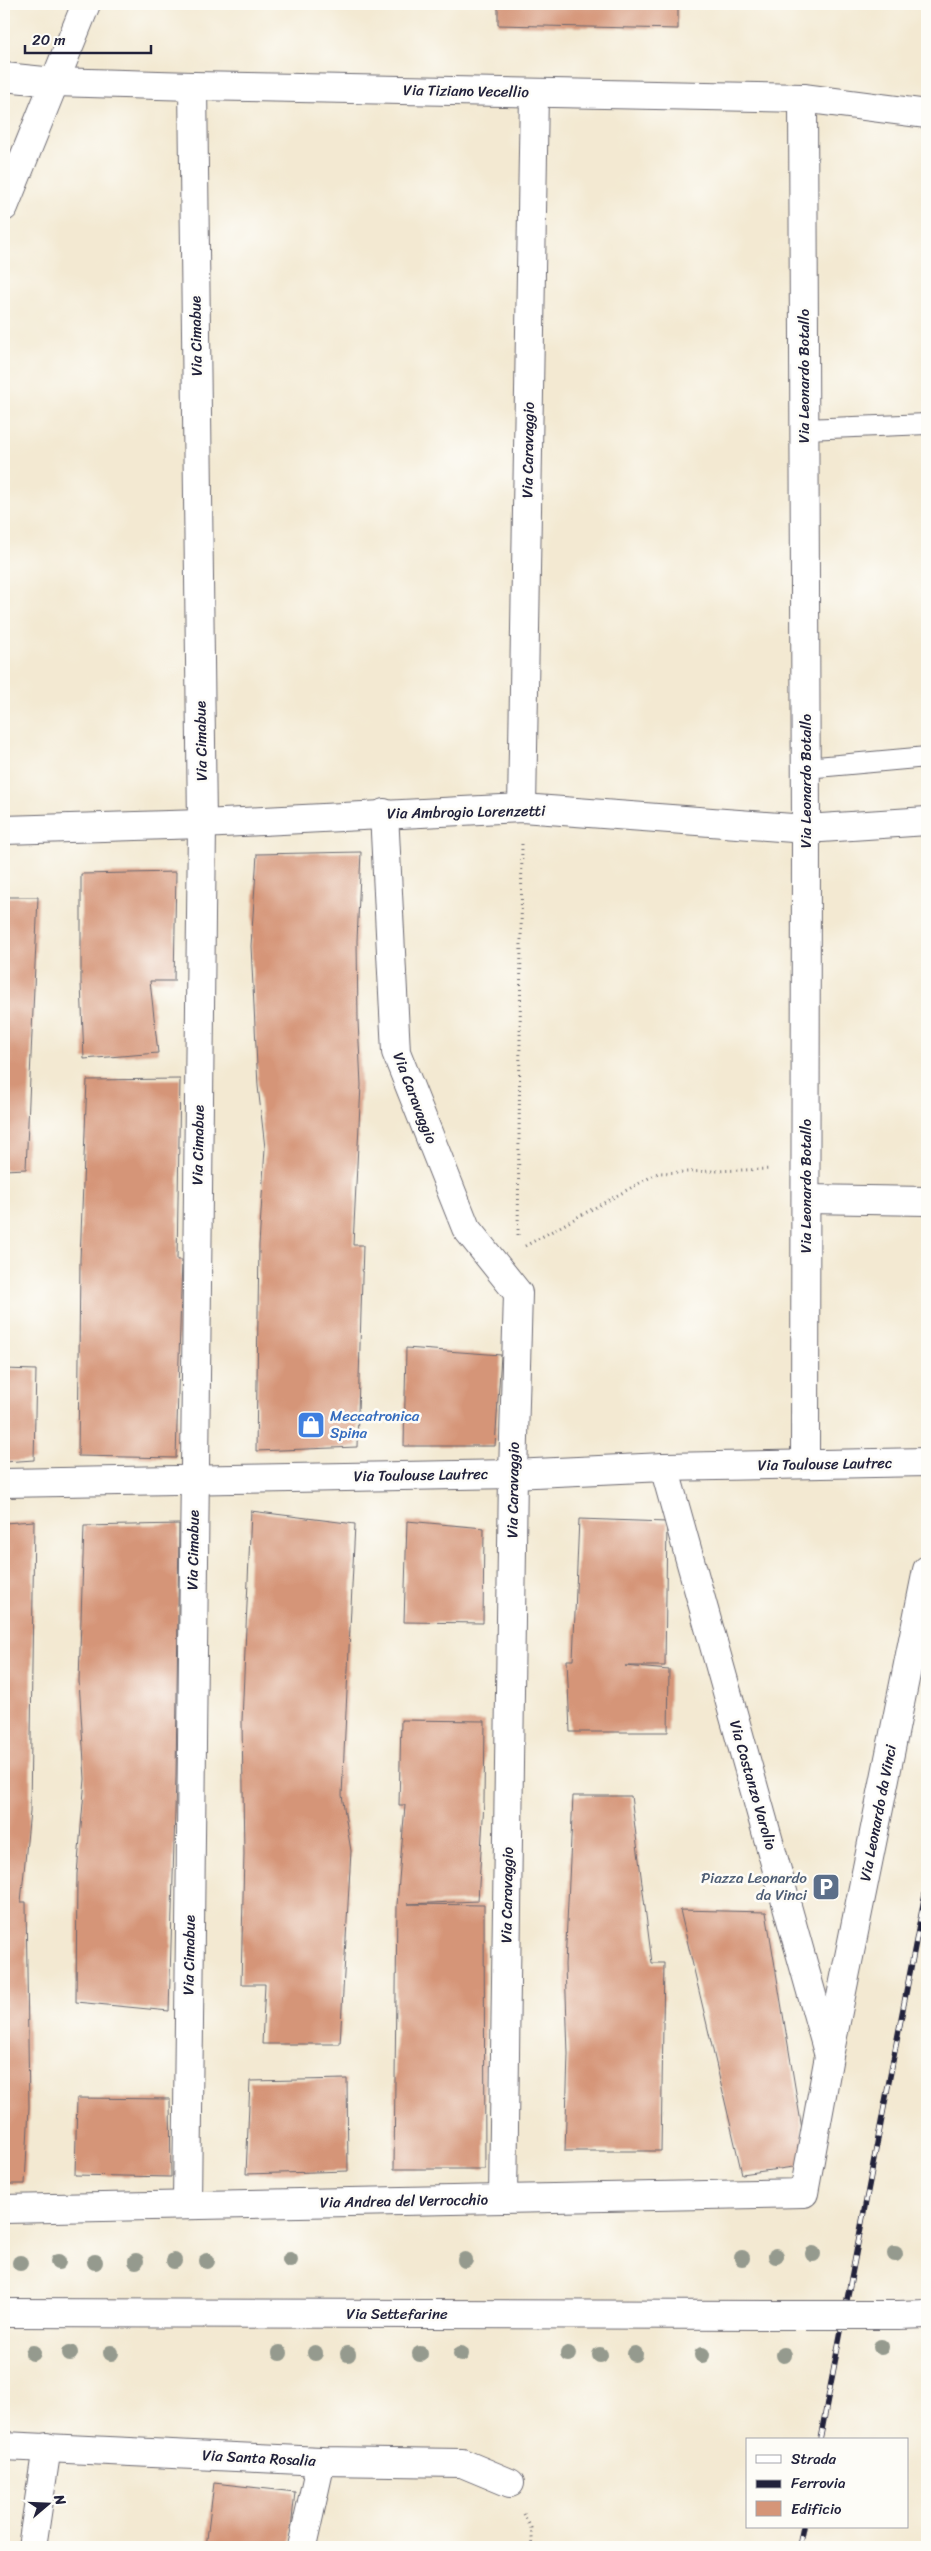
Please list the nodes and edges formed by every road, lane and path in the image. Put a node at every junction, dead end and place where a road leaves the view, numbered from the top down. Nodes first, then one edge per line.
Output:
1 (86, 4) edge
2 (4, 77) edge
3 (54, 82) junction
4 (193, 86) junction
5 (534, 93) junction
6 (803, 98) junction
7 (927, 114) edge
8 (4, 207) edge
9 (927, 424) edge
10 (805, 429) junction
11 (927, 757) edge
12 (806, 768) junction
13 (522, 808) junction
14 (384, 813) junction
15 (927, 821) edge
16 (202, 824) junction
17 (806, 829) junction
18 (4, 830) edge
19 (806, 1167) junction
20 (806, 1199) junction
21 (927, 1201) edge
22 (518, 1249) junction
23 (518, 1293) junction
24 (927, 1462) edge
25 (805, 1464) junction
26 (664, 1467) junction
27 (513, 1474) junction
28 (194, 1478) junction
29 (4, 1483) edge
30 (927, 1570) edge
31 (829, 2056) junction
32 (804, 2193) joint
33 (503, 2199) junction
34 (187, 2205) junction
35 (4, 2209) edge
36 (4, 2313) edge
37 (927, 2314) edge
38 (4, 2446) edge
39 (47, 2446) junction
40 (321, 2461) junction
41 (510, 2483) dead end
42 (32, 2547) edge
43 (302, 2547) edge

1 - 3 street
2 - 3 street, Via Tiziano Vecellio
3 - 4 street, Via Tiziano Vecellio
3 - 8 street
4 - 5 street, Via Tiziano Vecellio
4 - 16 street, Via Cimabue
5 - 6 street, Via Tiziano Vecellio
5 - 13 street, Via Caravaggio
6 - 7 street, Via Tiziano Vecellio
6 - 10 street, Via Leonardo Botallo
9 - 10 lane
10 - 12 street, Via Leonardo Botallo
11 - 12 lane
12 - 17 street, Via Leonardo Botallo
13 - 14 street, Via Ambrogio Lorenzetti
13 - 17 street, Via Ambrogio Lorenzetti
13 - 22 path
14 - 16 street, Via Ambrogio Lorenzetti
14 - 23 street, Via Caravaggio
15 - 17 street, Via Ambrogio Lorenzetti
16 - 18 street, Via Ambrogio Lorenzetti
16 - 28 street, Via Cimabue
17 - 19 street, Via Leonardo Botallo
19 - 20 street, Via Leonardo Botallo
19 - 22 path
20 - 21 street
20 - 25 street, Via Leonardo Botallo
22 - 23 path
23 - 27 street, Via Caravaggio
24 - 25 street, Via Toulouse Lautrec
25 - 26 street, Via Toulouse Lautrec
26 - 27 street, Via Toulouse Lautrec
26 - 31 street, Via Costanzo Varolio
27 - 28 street, Via Toulouse Lautrec
27 - 33 street, Via Caravaggio
28 - 29 street, Via Toulouse Lautrec
28 - 34 street, Via Cimabue
30 - 31 street, Via Leonardo da Vinci
31 - 32 street, Via Costanzo Varolio
32 - 33 street, Via Andrea del Verrocchio
33 - 34 street, Via Andrea del Verrocchio
34 - 35 street, Via Andrea del Verrocchio
36 - 37 street, Via Settefarine, bridge
38 - 39 street, Via Santa Rosalia
39 - 40 street, Via Santa Rosalia
39 - 42 street
40 - 41 street, Via Santa Rosalia
40 - 43 street

